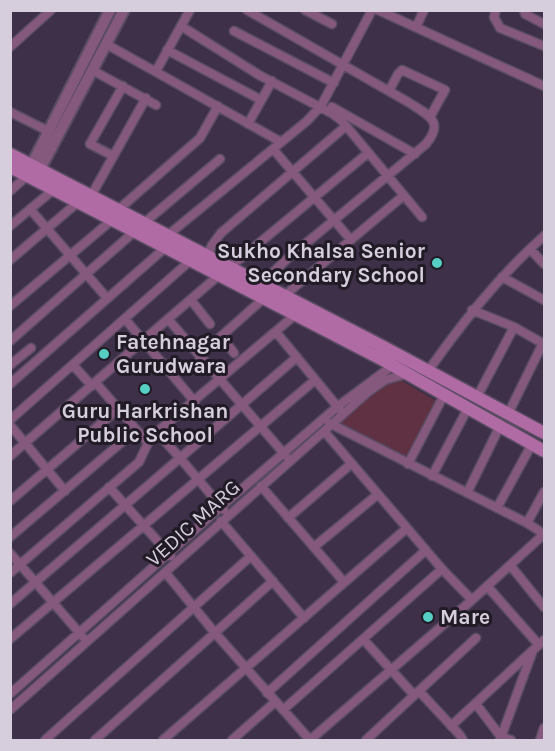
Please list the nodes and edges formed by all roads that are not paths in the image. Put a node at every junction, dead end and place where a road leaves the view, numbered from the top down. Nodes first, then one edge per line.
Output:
1 (51, 10) edge
2 (110, 10) edge
3 (124, 10) edge
4 (190, 10) edge
5 (247, 10) edge
6 (305, 10) edge
7 (372, 10) edge
8 (378, 10) edge
9 (424, 10) edge
10 (496, 10) edge
11 (524, 10) edge
12 (332, 24) dead end
13 (544, 24) edge
14 (181, 26) junction
15 (416, 27) junction
16 (234, 31) dead end
17 (106, 44) junction
18 (544, 46) edge
19 (10, 47) edge
20 (167, 50) junction
21 (343, 65) junction
22 (92, 70) junction
23 (156, 71) junction
24 (272, 81) junction
25 (334, 83) junction
26 (123, 86) junction
27 (544, 86) edge
28 (389, 91) junction
29 (146, 98) junction
30 (261, 100) junction
31 (156, 105) dead end
32 (218, 106) junction
33 (321, 106) junction
34 (10, 112) edge
35 (430, 117) junction
36 (248, 124) junction
37 (346, 126) junction
38 (48, 131) junction
39 (281, 142) junction
40 (273, 149) junction
41 (368, 153) junction
42 (10, 154) edge
43 (415, 154) junction
44 (113, 156) junction
45 (220, 159) dead end
46 (10, 167) edge
47 (292, 172) junction
48 (33, 173) junction
49 (387, 177) junction
50 (10, 190) edge
51 (53, 190) junction
52 (91, 196) junction
53 (403, 196) junction
54 (313, 197) junction
55 (77, 202) junction
56 (30, 209) junction
57 (115, 215) junction
58 (422, 217) dead end
59 (334, 220) junction
60 (10, 226) edge
61 (139, 227) junction
62 (47, 229) junction
63 (544, 236) edge
64 (351, 240) junction
65 (167, 241) junction
66 (530, 249) junction
67 (70, 255) junction
68 (207, 256) junction
69 (10, 260) edge
70 (191, 260) junction
71 (544, 264) edge
72 (224, 272) junction
73 (86, 274) junction
74 (502, 277) junction
75 (261, 284) junction
76 (284, 296) junction
77 (107, 298) junction
78 (263, 298) junction
79 (191, 300) junction
80 (544, 300) edge
81 (10, 306) edge
82 (472, 310) junction
83 (295, 315) junction
84 (125, 319) junction
85 (168, 319) junction
86 (210, 324) dead end
87 (514, 327) junction
88 (276, 333) junction
89 (221, 336) junction
90 (10, 341) edge
91 (143, 341) junction
92 (544, 344) edge
93 (31, 348) dead end
94 (234, 353) dead end
95 (199, 356) junction
96 (297, 357) junction
97 (10, 365) edge
98 (73, 365) junction
99 (392, 366) junction
100 (428, 371) junction
101 (407, 374) junction
102 (219, 380) junction
103 (315, 380) junction
104 (10, 384) edge
105 (94, 384) junction
106 (444, 395) junction
107 (477, 397) junction
108 (195, 402) junction
109 (242, 405) junction
110 (468, 408) junction
111 (118, 410) junction
112 (340, 410) junction
113 (508, 414) junction
114 (10, 420) edge
115 (327, 422) junction
116 (10, 425) edge
117 (259, 426) junction
118 (500, 426) junction
119 (543, 429) edge
120 (136, 430) junction
121 (324, 431) junction
122 (158, 432) junction
123 (148, 443) junction
124 (25, 444) junction
125 (532, 444) junction
126 (544, 451) edge
127 (10, 456) edge
128 (286, 457) junction
129 (180, 458) junction
130 (351, 464) junction
131 (408, 464) junction
132 (47, 470) junction
133 (432, 476) junction
134 (198, 479) junction
135 (261, 486) junction
136 (109, 488) junction
137 (65, 491) junction
138 (544, 492) edge
139 (466, 493) junction
140 (377, 495) junction
141 (10, 501) edge
142 (124, 506) junction
143 (221, 507) junction
144 (497, 508) junction
145 (224, 518) junction
146 (288, 518) junction
147 (527, 523) junction
148 (143, 526) junction
149 (407, 528) junction
150 (544, 535) edge
151 (10, 537) edge
152 (314, 547) junction
153 (426, 550) junction
154 (10, 553) edge
155 (169, 554) junction
156 (251, 556) junction
157 (177, 561) junction
158 (510, 564) junction
159 (21, 565) junction
160 (442, 569) junction
161 (165, 572) junction
162 (10, 573) edge
163 (273, 581) junction
164 (35, 582) junction
165 (344, 582) junction
166 (487, 586) junction
167 (472, 600) junction
168 (53, 603) junction
169 (10, 604) edge
170 (544, 607) edge
171 (194, 608) junction
172 (304, 618) junction
173 (80, 633) junction
174 (214, 633) junction
175 (476, 638) dead end
176 (10, 639) edge
177 (363, 639) junction
178 (87, 642) junction
179 (539, 645) edge
180 (245, 668) junction
181 (391, 670) junction
182 (11, 692) edge
183 (267, 693) junction
184 (416, 693) junction
185 (21, 701) junction
186 (275, 702) junction
187 (476, 704) junction
188 (10, 710) edge
189 (283, 710) junction
190 (451, 726) junction
191 (544, 728) edge
192 (501, 739) edge
193 (310, 740) edge
194 (45, 741) edge
195 (96, 741) edge
196 (163, 741) edge
197 (232, 741) edge
198 (366, 741) edge
199 (463, 741) edge
200 (511, 741) edge
201 (540, 741) edge

1 - 19 street
2 - 38 street
3 - 17 street
4 - 14 street
5 - 21 street
6 - 12 street
7 - 21 street
8 - 15 street
9 - 15 street
10 - 18 street
11 - 13 street
14 - 20 street
14 - 24 street
15 - 27 street
16 - 25 street
17 - 22 street
17 - 23 street
20 - 23 street
20 - 30 street
21 - 25 street
21 - 28 street
22 - 26 street
22 - 48 street
23 - 32 street
24 - 30 street
24 - 33 street
25 - 33 street
26 - 29 street
26 - 44 street
28 - 35 street
28 - 35 street
29 - 31 street
29 - 44 street
30 - 36 street
32 - 36 street
32 - 57 street
33 - 37 street
33 - 39 street
33 - 43 street
34 - 38 street
35 - 43 street
36 - 39 street
37 - 41 street
37 - 47 street
38 - 48 street
39 - 40 street
40 - 47 street
40 - 65 street
41 - 49 street
41 - 54 street
42 - 48 main road
43 - 49 street
44 - 52 street
45 - 61 street
46 - 48 main road
47 - 54 street
47 - 68 street
48 - 50 street
48 - 51 main road
48 - 52 main road
49 - 53 street
49 - 59 street
51 - 55 main road
51 - 56 street
52 - 57 main road
53 - 58 street
53 - 64 street
54 - 59 street
54 - 72 street
55 - 57 main road
55 - 62 street
56 - 60 street
56 - 62 street
57 - 61 main road
57 - 67 street
59 - 64 street
59 - 75 street
61 - 65 main road
61 - 73 street
62 - 67 street
62 - 69 street
63 - 66 street
64 - 76 street
65 - 68 main road
65 - 70 main road
65 - 77 street
66 - 71 street
66 - 74 street
67 - 73 street
67 - 81 street
68 - 72 main road
70 - 72 main road
70 - 84 street
72 - 75 main road
72 - 78 main road
72 - 79 street
73 - 77 street
73 - 90 street
74 - 80 street
74 - 82 street
75 - 76 main road
76 - 100 main road
77 - 104 street
78 - 83 main road
78 - 89 street
79 - 85 street
79 - 86 street
82 - 87 street
82 - 100 street
83 - 88 street
83 - 99 main road
84 - 91 street
84 - 98 street
85 - 91 street
85 - 95 street
87 - 92 street
87 - 107 street
88 - 96 street
88 - 102 street
89 - 94 street
89 - 95 street
91 - 105 street
91 - 108 street
92 - 113 street
93 - 97 street
95 - 102 street
96 - 103 street
96 - 109 street
98 - 105 street
98 - 114 street
99 - 101 main road
99 - 112 street, VEDIC MARG
100 - 107 main road
101 - 106 main road
101 - 112 street, VEDIC MARG
102 - 108 street
102 - 109 street
103 - 112 street
103 - 117 street
105 - 111 street
105 - 124 street
106 - 110 main road
106 - 131 street
107 - 113 main road
108 - 122 street
109 - 117 street
109 - 129 street
110 - 118 main road
110 - 133 street
111 - 120 street
111 - 132 street
112 - 115 street, VEDIC MARG
113 - 119 main road
115 - 121 street, VEDIC MARG
115 - 128 street, VEDIC MARG
115 - 131 street
116 - 124 street
117 - 128 street
117 - 134 street
118 - 125 main road
118 - 139 street
120 - 123 street
120 - 137 street
121 - 128 street, VEDIC MARG
121 - 130 street
122 - 123 street
122 - 129 street
123 - 136 street
124 - 127 street
124 - 132 street
125 - 126 main road
125 - 144 street
128 - 135 street, VEDIC MARG
128 - 143 street, VEDIC MARG
129 - 134 street
129 - 142 street
130 - 140 street
130 - 146 street
131 - 133 street
132 - 137 street
132 - 141 street
133 - 139 street
134 - 143 street
134 - 148 street
135 - 145 street, VEDIC MARG
135 - 146 street
136 - 142 street
136 - 159 street
137 - 151 street
138 - 147 street
139 - 144 street
140 - 149 street
140 - 152 street
142 - 148 street
142 - 164 street
143 - 145 street
143 - 155 street, VEDIC MARG
144 - 147 street
145 - 156 street
145 - 157 street, VEDIC MARG
146 - 152 street
147 - 150 street
148 - 155 street
148 - 168 street
149 - 153 street
149 - 165 street
150 - 158 street
152 - 165 street
153 - 160 street
153 - 183 street
154 - 159 street
155 - 157 street
155 - 173 street, VEDIC MARG
156 - 163 street
156 - 171 street
157 - 161 street, VEDIC MARG
158 - 166 street
158 - 170 street
159 - 162 street
159 - 164 street
160 - 167 street
160 - 177 street
161 - 171 street
161 - 178 street, VEDIC MARG
163 - 172 street
163 - 174 street
164 - 168 street
164 - 169 street
165 - 172 street
166 - 167 street
166 - 179 street
167 - 181 street
168 - 173 street
168 - 176 street
171 - 174 street
171 - 194 street
172 - 180 street
173 - 178 street
173 - 182 street, VEDIC MARG
174 - 180 street
174 - 195 street
175 - 184 street
177 - 181 street
177 - 189 street
178 - 185 street, VEDIC MARG
179 - 187 street
179 - 192 street
180 - 183 street
180 - 196 street
181 - 184 street
181 - 193 street
182 - 185 street
183 - 186 street
184 - 190 street
184 - 198 street
185 - 188 street, VEDIC MARG
186 - 189 street
186 - 197 street
187 - 190 street
187 - 192 street
189 - 193 street
190 - 199 street
191 - 201 street
192 - 200 street

